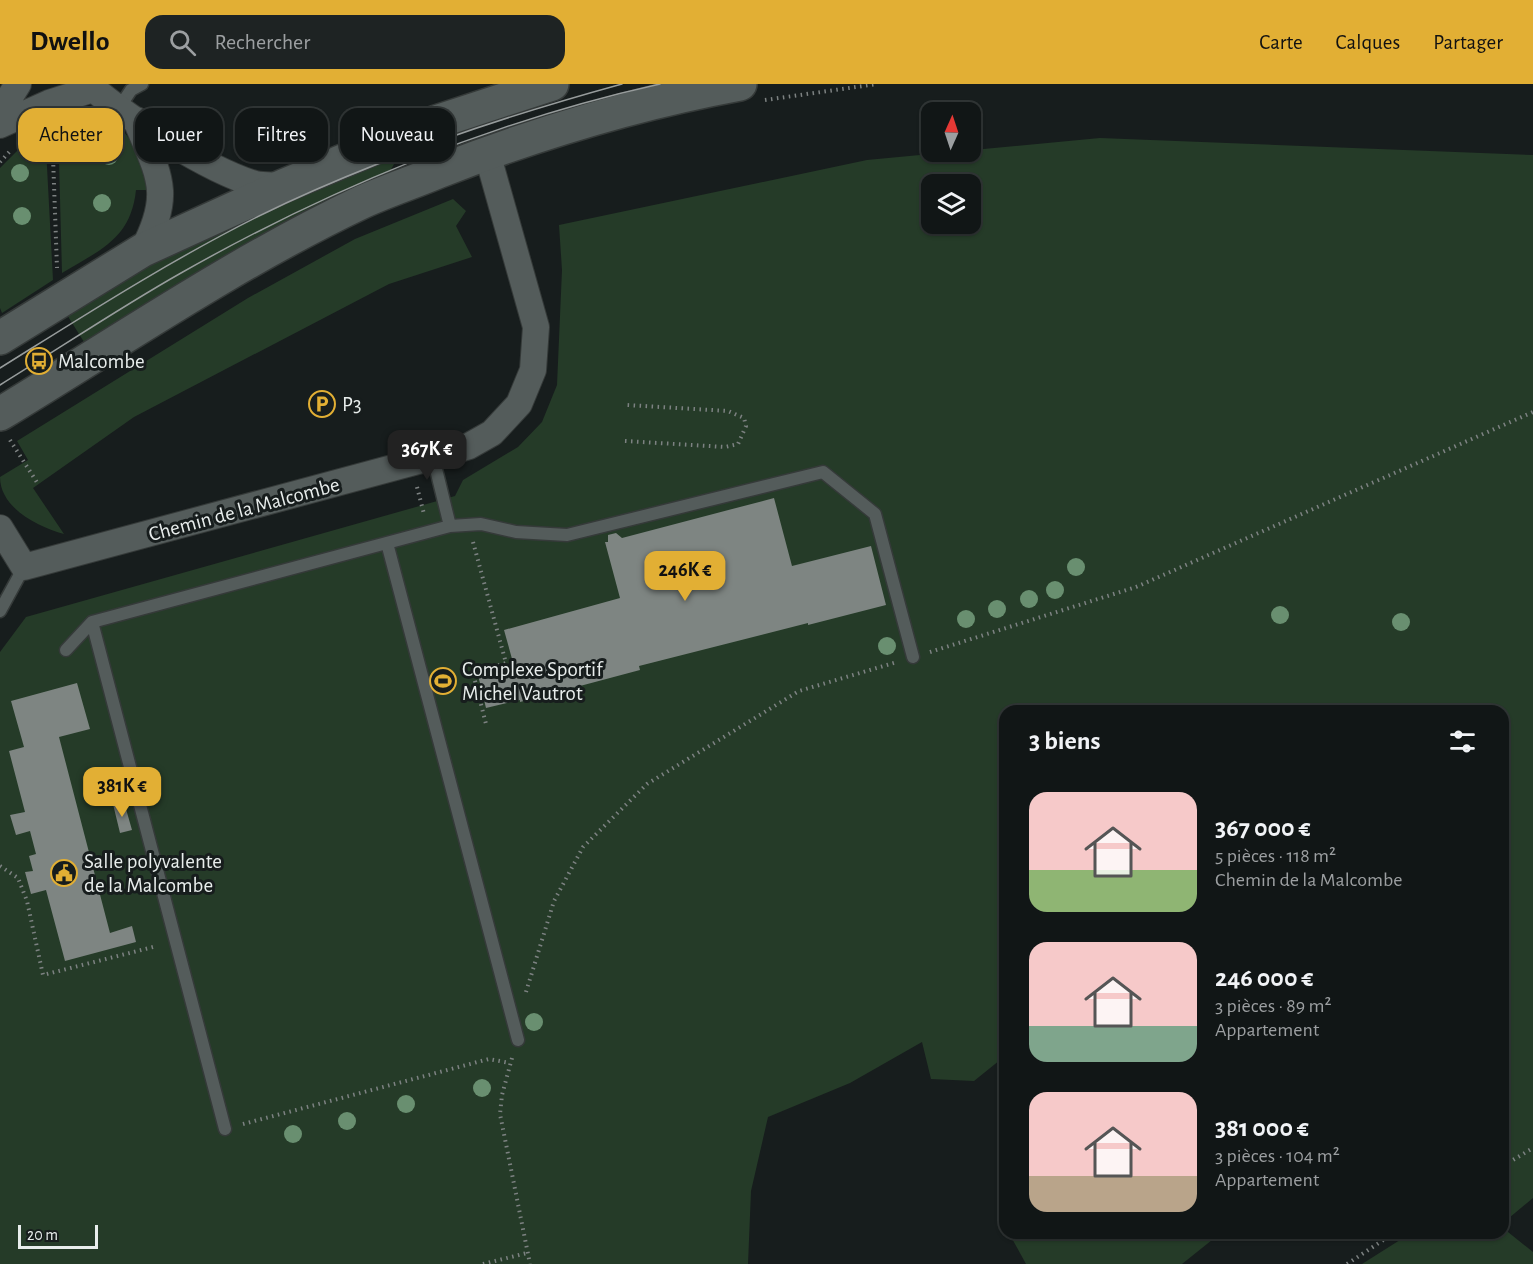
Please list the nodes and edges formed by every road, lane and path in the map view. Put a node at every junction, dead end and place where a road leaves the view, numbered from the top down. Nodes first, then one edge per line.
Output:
1 (18, 84) edge
2 (142, 84) edge
3 (552, 84) edge
4 (877, 84) edge
5 (90, 86) edge
6 (748, 93) edge
7 (0, 113) edge
8 (127, 114) junction
9 (0, 125) edge
10 (488, 153) junction
11 (53, 162) edge
12 (283, 186) junction
13 (143, 250) junction
14 (58, 274) dead end
15 (0, 338) edge
16 (627, 405) dead end
17 (1533, 412) edge
18 (7, 419) edge
19 (625, 441) dead end
20 (433, 457) junction
21 (415, 480) dead end
22 (38, 484) dead end
23 (469, 524) junction
24 (450, 526) junction
25 (0, 528) edge
26 (429, 532) junction
27 (387, 543) junction
28 (24, 567) junction
29 (0, 610) edge
30 (93, 622) junction
31 (66, 650) dead end
32 (913, 657) junction
33 (486, 724) dead end
34 (0, 866) edge
35 (176, 942) junction
36 (518, 1040) junction
37 (510, 1064) junction
38 (225, 1128) joint
39 (1533, 1148) edge
40 (1509, 1162) edge
41 (1385, 1239) edge
42 (528, 1252) junction
43 (483, 1264) edge
44 (530, 1264) edge
45 (1347, 1264) edge

1 - 7 street
2 - 8 lane
3 - 12 main road
4 - 6 path
5 - 8 street
5 - 9 street
6 - 10 main road
8 - 12 street
8 - 13 street
10 - 18 main road
10 - 20 street, Chemin de la Malcombe
11 - 14 path
12 - 13 main road
13 - 15 main road
16 - 19 path
17 - 32 path
18 - 22 path
20 - 24 lane
20 - 28 street, Chemin de la Malcombe
21 - 26 path
23 - 24 lane
23 - 32 lane
23 - 33 path
24 - 26 lane
25 - 28 street
26 - 27 lane
27 - 30 lane
27 - 36 lane
28 - 29 lane
30 - 31 lane
30 - 35 lane
32 - 36 path
34 - 35 path
35 - 38 lane
36 - 37 path
37 - 38 path
37 - 42 path
39 - 40 path
41 - 45 path
42 - 43 path
42 - 44 path

